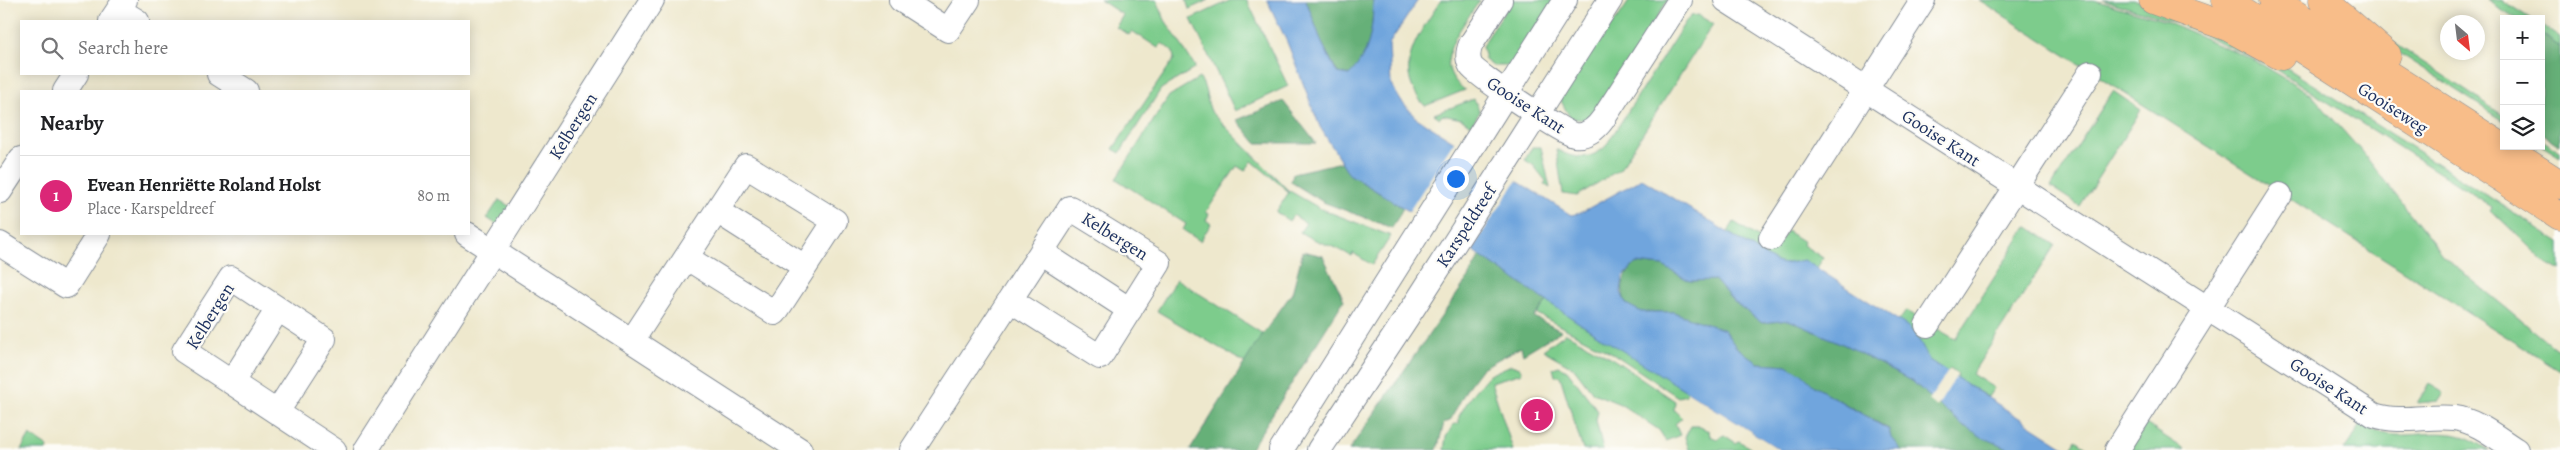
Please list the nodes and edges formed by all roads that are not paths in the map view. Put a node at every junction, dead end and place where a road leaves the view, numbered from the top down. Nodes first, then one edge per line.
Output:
1 (652, 0) edge
2 (900, 0) edge
3 (968, 0) edge
4 (1500, 0) edge
5 (1565, 0) edge
6 (1610, 0) edge
7 (1680, 0) edge
8 (1727, 0) edge
9 (1923, 0) edge
10 (2154, 0) edge
11 (2226, 0) edge
12 (2273, 0) edge
13 (2323, 0) edge
14 (2090, 73) dead end
15 (75, 75) edge
16 (221, 75) edge
17 (2362, 87) junction
18 (66, 90) edge
19 (244, 90) edge
20 (1866, 90) junction
21 (2416, 92) junction
22 (1506, 93) junction
23 (1538, 113) junction
24 (20, 161) edge
25 (2560, 184) edge
26 (2017, 187) junction
27 (9, 188) edge
28 (2280, 195) dead end
29 (717, 211) junction
30 (2560, 216) edge
31 (469, 235) edge
32 (94, 236) edge
33 (1770, 238) dead end
34 (0, 244) edge
35 (494, 251) junction
36 (1041, 252) junction
37 (687, 258) junction
38 (805, 267) junction
39 (1010, 300) junction
40 (278, 308) junction
41 (2208, 309) junction
42 (1130, 310) junction
43 (1927, 325) dead end
44 (633, 340) junction
45 (232, 382) junction
46 (277, 412) junction
47 (334, 450) edge
48 (366, 450) edge
49 (800, 450) edge
50 (912, 450) edge
51 (1281, 450) edge
52 (1319, 450) edge
53 (2117, 450) edge
54 (2516, 450) edge

1 - 35 street, Kelbergen
2 - 3 street
4 - 22 street, Gooise Kant
5 - 22 street, Karspeldreef
6 - 23 street, Karspeldreef
7 - 23 street, Gooise Kant
8 - 20 street, Gooise Kant
9 - 20 street
10 - 17 highway
11 - 17 highway, Gooiseweg
12 - 21 highway, Gooiseweg
13 - 21 highway
14 - 26 street
15 - 18 street
16 - 19 street
17 - 30 highway, Gooiseweg
20 - 26 street, Gooise Kant
20 - 33 street
21 - 25 highway, Gooiseweg
22 - 23 street, Gooise Kant
22 - 51 street, Karspeldreef
23 - 52 street, Karspeldreef
24 - 27 street
26 - 41 street, Gooise Kant
26 - 43 street
28 - 41 street
29 - 37 street
29 - 38 street
29 - 38 street
31 - 35 street
32 - 34 street
35 - 44 street
35 - 48 street, Kelbergen
36 - 39 street, Kelbergen
36 - 42 street
36 - 42 street, Kelbergen
37 - 38 street
37 - 44 street
39 - 42 street, Kelbergen
39 - 50 street, Kelbergen
40 - 45 street
40 - 45 street, Kelbergen
40 - 46 street, Kelbergen
41 - 53 street
41 - 54 street, Gooise Kant
44 - 49 street
45 - 46 street, Kelbergen
46 - 47 street, Kelbergen

